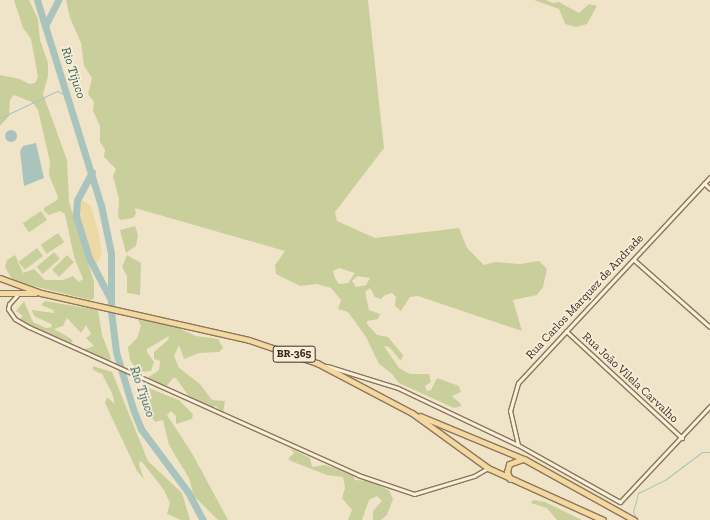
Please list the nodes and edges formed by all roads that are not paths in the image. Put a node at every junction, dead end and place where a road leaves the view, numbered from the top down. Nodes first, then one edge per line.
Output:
1 (710, 177) edge
2 (704, 183) junction
3 (710, 189) edge
4 (634, 260) junction
5 (0, 278) edge
6 (0, 293) edge
7 (19, 293) junction
8 (41, 294) junction
9 (710, 327) edge
10 (566, 331) junction
11 (317, 363) junction
12 (710, 406) edge
13 (412, 413) junction
14 (682, 438) junction
15 (518, 445) junction
16 (524, 459) junction
17 (488, 468) junction
18 (510, 479) junction
19 (603, 520) edge
20 (634, 520) edge

1 - 2 street, Rua Carlos Marquez de Andrade
2 - 3 street
2 - 4 street, Rua Carlos Marquez de Andrade
4 - 9 street
4 - 10 street, Rua Carlos Marquez de Andrade
5 - 8 main road, BR-365
6 - 7 main road, BR-365
7 - 8 main road, BR-365
7 - 17 street
8 - 11 main road, BR-365
10 - 14 street, Rua João Vilela Carvalho
10 - 15 street, Rua Carlos Marquez de Andrade
11 - 13 main road, BR-365
11 - 15 street
12 - 14 street
13 - 16 main road, BR-365
13 - 17 main road, BR-365
14 - 15 street
16 - 18 main road
16 - 20 main road, BR-365
17 - 18 main road, BR-365
18 - 19 main road, BR-365

